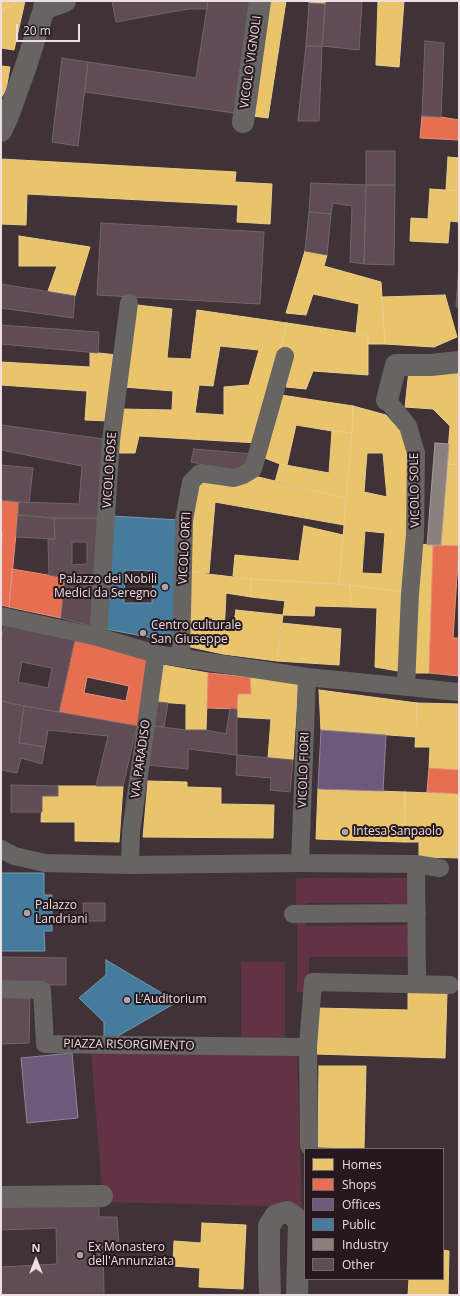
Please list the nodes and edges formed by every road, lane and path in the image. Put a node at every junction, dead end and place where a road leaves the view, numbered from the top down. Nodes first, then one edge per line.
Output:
1 (65, 1) edge
2 (260, 1) edge
3 (44, 5) edge
4 (243, 122) dead end
5 (1, 131) edge
6 (129, 303) dead end
7 (285, 356) dead end
8 (459, 362) edge
9 (387, 400) joint
10 (1, 616) edge
11 (98, 637) junction
12 (156, 654) junction
13 (182, 658) junction
14 (307, 677) junction
15 (406, 686) junction
16 (459, 692) edge
17 (1, 849) edge
18 (300, 863) junction
19 (416, 864) junction
20 (130, 865) junction
21 (440, 868) dead end
22 (416, 913) junction
23 (293, 914) dead end
24 (417, 984) junction
25 (450, 985) dead end
26 (1, 989) edge
27 (308, 1047) junction
28 (309, 1146) dead end
29 (102, 1196) dead end
30 (1, 1197) edge
31 (270, 1295) edge
32 (298, 1295) edge

1 - 3 street
2 - 4 street, VICOLO VIGNOLI
3 - 5 street
6 - 11 street, VICOLO ROSE
7 - 13 street, VICOLO ORTI
8 - 9 street, VICOLO SOLE
9 - 15 street, VICOLO SOLE
10 - 11 street
11 - 12 street
12 - 13 street
12 - 20 street, VIA PARADISO
13 - 14 street
14 - 15 street
14 - 18 street, VICOLO FIORI
15 - 16 street
17 - 20 street
18 - 19 street
18 - 20 street
19 - 21 street
19 - 22 street
22 - 23 street
22 - 24 street
24 - 25 street
24 - 27 street
26 - 27 street, PIAZZA RISORGIMENTO
27 - 28 street
29 - 30 street
31 - 32 street

